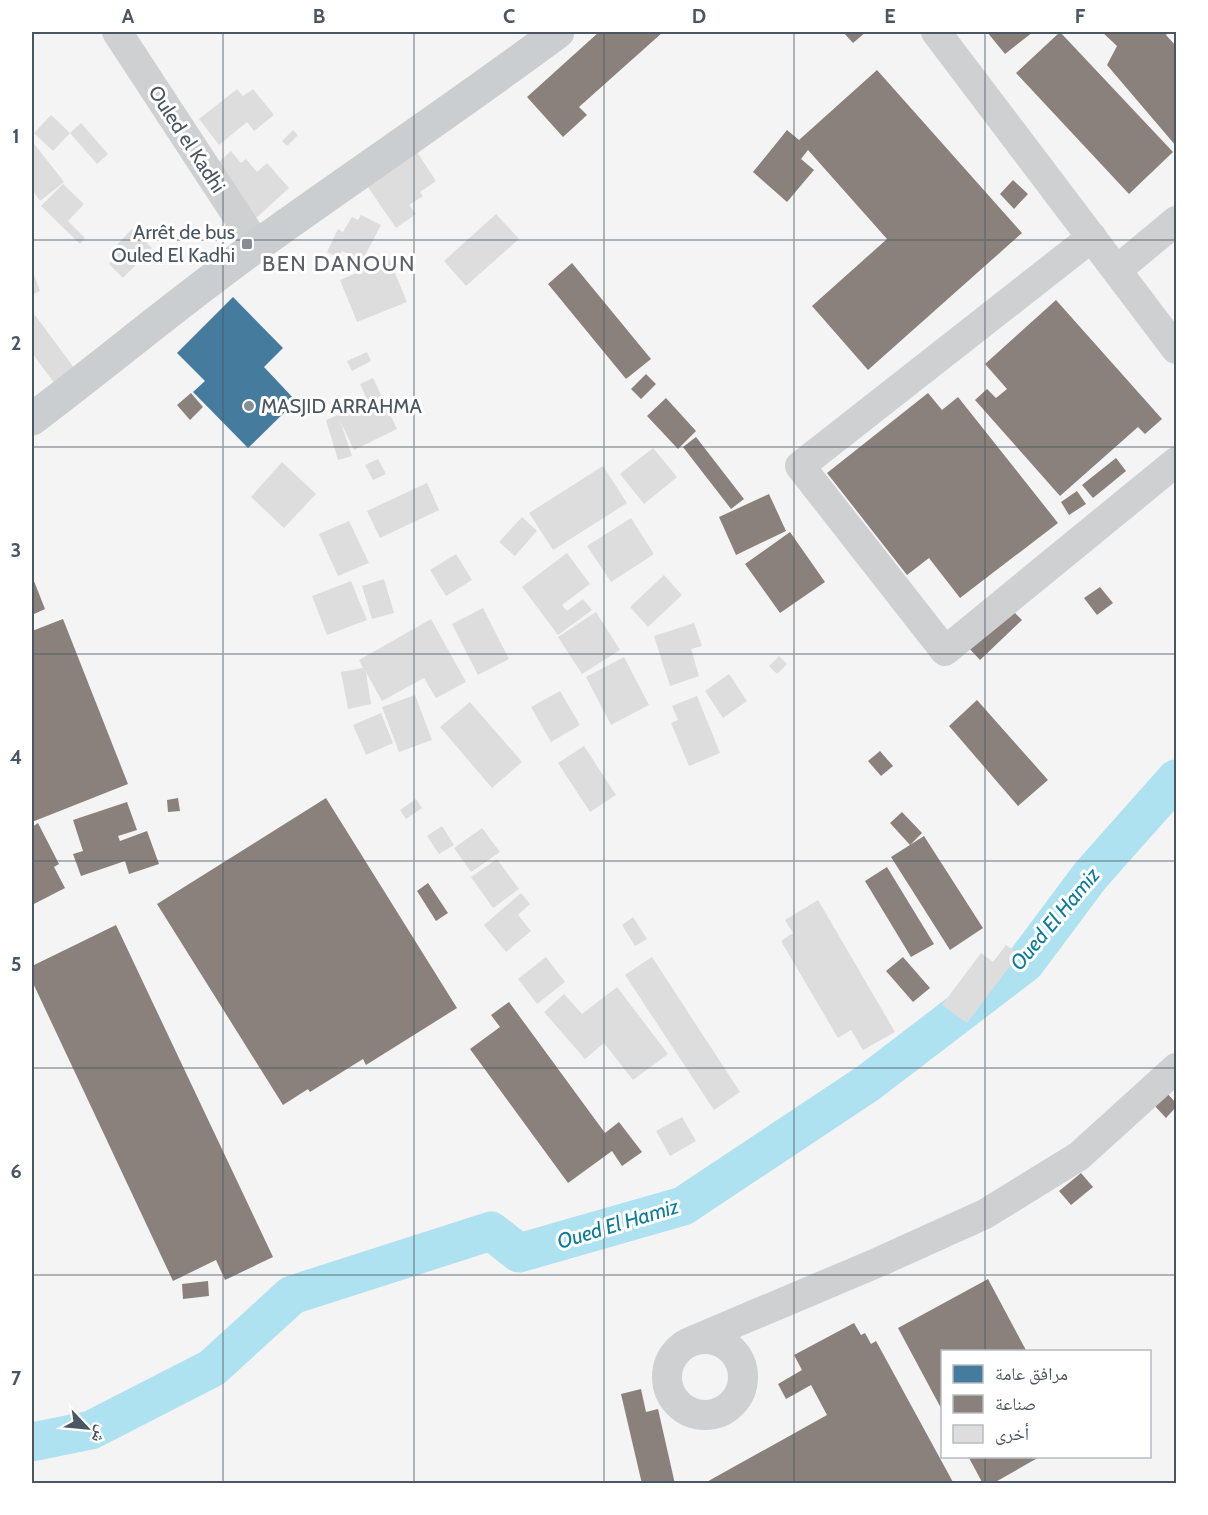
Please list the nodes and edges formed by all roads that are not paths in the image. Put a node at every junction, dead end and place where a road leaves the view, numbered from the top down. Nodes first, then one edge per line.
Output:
1 (117, 32) edge
2 (558, 32) edge
3 (936, 32) edge
4 (1176, 221) edge
5 (1092, 237) junction
6 (257, 246) junction
7 (1117, 270) junction
8 (1176, 349) edge
9 (32, 419) edge
10 (1176, 462) edge
11 (1176, 1068) edge
12 (692, 1341) dead end

1 - 6 street, Ouled el Kadhi
2 - 6 main road
3 - 5 street
4 - 7 street
5 - 7 street
5 - 10 street
6 - 9 main road
7 - 8 street
11 - 12 street

